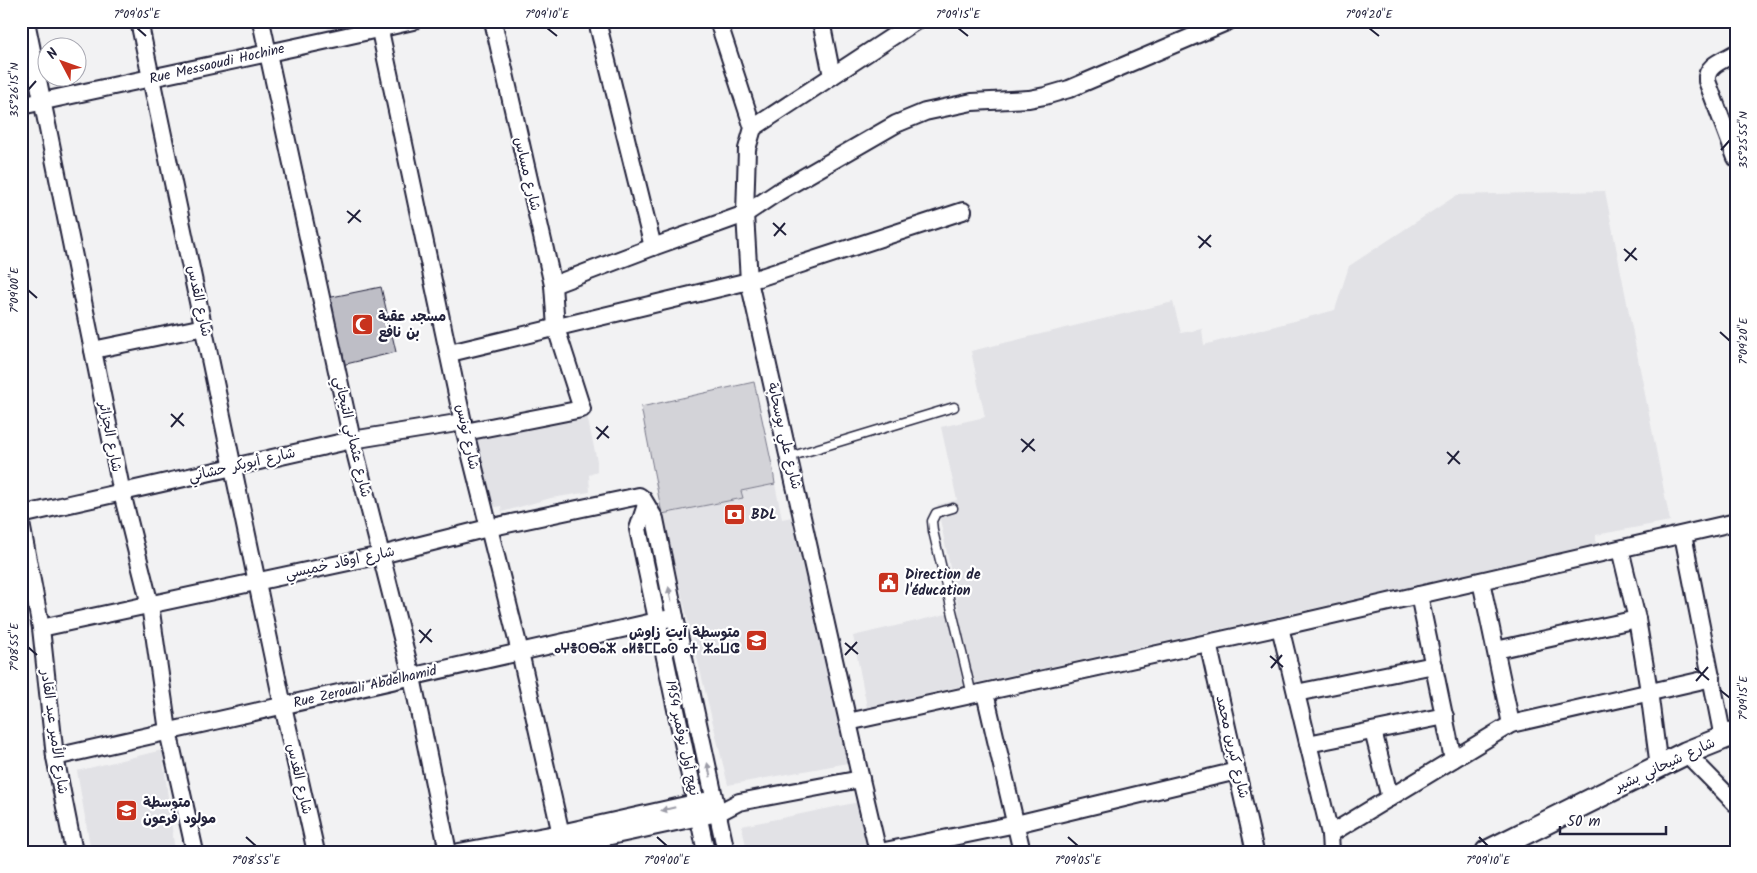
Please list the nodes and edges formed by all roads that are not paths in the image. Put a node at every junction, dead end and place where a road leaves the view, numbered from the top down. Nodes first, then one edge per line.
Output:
1 (26, 21) edge
2 (140, 21) edge
3 (261, 21) edge
4 (413, 21) edge
5 (493, 21) edge
6 (597, 21) edge
7 (718, 21) edge
8 (821, 21) edge
9 (916, 21) edge
10 (1229, 21) edge
11 (379, 25) edge
12 (268, 52) junction
13 (1736, 53) edge
14 (832, 76) junction
15 (152, 79) junction
16 (42, 101) junction
17 (21, 106) edge
18 (753, 128) junction
19 (1736, 158) edge
20 (963, 210) dead end
21 (745, 214) junction
22 (653, 247) junction
23 (749, 281) junction
24 (552, 285) junction
25 (204, 327) junction
26 (556, 328) junction
27 (93, 350) junction
28 (450, 353) junction
29 (954, 407) dead end
30 (464, 427) junction
31 (352, 440) junction
32 (788, 457) junction
33 (234, 466) junction
34 (122, 492) junction
35 (642, 501) junction
36 (953, 508) dead end
37 (21, 515) edge
38 (1736, 522) edge
39 (21, 523) edge
40 (488, 528) junction
41 (1683, 535) junction
42 (1620, 549) junction
43 (381, 555) junction
44 (257, 581) junction
45 (1481, 581) junction
46 (1419, 595) junction
47 (150, 605) junction
48 (675, 617) junction
49 (1637, 619) junction
50 (657, 621) junction
51 (1280, 627) junction
52 (41, 628) junction
53 (1208, 643) junction
54 (1496, 650) junction
55 (520, 652) junction
56 (1434, 665) junction
57 (412, 677) junction
58 (1712, 678) junction
59 (1649, 691) junction
60 (1296, 692) junction
61 (978, 694) junction
62 (283, 706) junction
63 (1445, 716) junction
64 (848, 722) junction
65 (1511, 724) junction
66 (168, 731) junction
67 (1373, 731) junction
68 (1730, 735) edge
69 (1308, 744) junction
70 (1686, 753) junction
71 (55, 757) junction
72 (1453, 759) junction
73 (1659, 767) junction
74 (1237, 771) junction
75 (861, 779) junction
76 (1390, 798) junction
77 (1736, 804) edge
78 (717, 806) junction
79 (696, 810) junction
80 (1016, 824) junction
81 (1330, 834) junction
82 (563, 844) edge
83 (74, 852) edge
84 (195, 852) edge
85 (316, 852) edge
86 (448, 852) edge
87 (459, 852) edge
88 (536, 852) edge
89 (706, 852) edge
90 (726, 852) edge
91 (879, 852) edge
92 (1022, 852) edge
93 (1256, 852) edge
94 (1331, 852) edge
95 (1486, 852) edge

1 - 16 street, شارع الجزائر
2 - 15 street, شارع القدس
3 - 12 street, شارع عثماني التيجاني
4 - 11 street, Rue Messaoudi Hochine
5 - 24 street, شارع مساس
6 - 22 street
7 - 18 street
8 - 14 street
9 - 14 street
10 - 21 street
11 - 12 street, Rue Messaoudi Hochine
11 - 28 street, شارع تونس
12 - 15 street, Rue Messaoudi Hochine
12 - 31 street, شارع عثماني التيجاني
13 - 19 street
14 - 18 street
15 - 16 street, Rue Messaoudi Hochine
15 - 25 street, شارع القدس
16 - 17 street, Rue Messaoudi Hochine
16 - 27 street, شارع الجزائر
18 - 21 street, شارع علي بوسحابة
20 - 23 street
21 - 22 street
21 - 23 street, شارع علي بوسحابة
22 - 24 street
23 - 26 street
23 - 32 street, شارع علي بوسحابة
24 - 26 street, شارع مساس
25 - 27 street
25 - 33 street, شارع القدس
26 - 28 street
26 - 30 street, شارع مساس
27 - 34 street, شارع الجزائر
28 - 30 street, شارع تونس
29 - 32 lane
30 - 31 street, شارع أبوبكر حشاني
30 - 40 street, شارع تونس
31 - 33 street, شارع أبوبكر حشاني
31 - 43 street, شارع عثماني التيجاني
32 - 64 street, شارع علي بوسحابة
33 - 34 street, شارع أبوبكر حشاني
33 - 44 street, شارع القدس
34 - 37 street, شارع أبوبكر حشاني
34 - 47 street, شارع الجزائر
35 - 40 street, شارع اوقاد خميسي
48 -> 35 street, نهج أول نوفمبر 1954
35 - 50 street, نهج أول نوفمبر 1954
36 - 61 lane
38 - 41 street
39 - 52 street, شارع الأمير عبد القادر
40 - 43 street, شارع اوقاد خميسي
40 - 55 street, شارع تونس
41 - 42 street
41 - 58 street
42 - 45 street
42 - 49 street
43 - 44 street, شارع اوقاد خميسي
43 - 57 street, شارع عثماني التيجاني
44 - 47 street, شارع اوقاد خميسي
44 - 62 street, شارع القدس
45 - 46 street
45 - 54 street
46 - 51 street
46 - 56 street
47 - 52 street, شارع اوقاد خميسي
47 - 66 street, شارع الجزائر
48 - 50 street, Rue Zerouali Abdelhamid
78 -> 48 street, نهج أول نوفمبر 1954
49 - 54 street
49 - 59 street
50 - 55 street, Rue Zerouali Abdelhamid
50 - 79 street, نهج أول نوفمبر 1954
51 - 53 street
51 - 60 street
52 - 71 street, شارع الأمير عبد القادر
53 - 61 street
53 - 74 street, شارع كبرين محمد
54 - 65 street
55 - 57 street, Rue Zerouali Abdelhamid
55 - 82 street, شارع تونس
56 - 60 street
56 - 63 street
57 - 62 street, Rue Zerouali Abdelhamid
57 - 86 street, شارع عثماني التيجاني
58 - 59 street
58 - 68 street
59 - 65 street
59 - 73 street
60 - 69 street
61 - 64 street
61 - 80 street
62 - 66 street, Rue Zerouali Abdelhamid
62 - 85 street, شارع القدس
63 - 67 street
63 - 72 street
64 - 75 street, شارع علي بوسحابة
65 - 72 street
66 - 71 street, Rue Zerouali Abdelhamid
66 - 84 street, شارع الجزائر
67 - 69 street
67 - 76 street
68 - 70 main road, شارع شيحاني بشير
69 - 81 street
70 - 73 main road, شارع شيحاني بشير
70 - 77 street
71 - 83 street, شارع الأمير عبد القادر
72 - 76 street
73 - 95 main road, شارع شيحاني بشير
74 - 80 street
74 - 93 street, شارع كبرين محمد
75 - 78 street
75 - 91 street, شارع علي بوسحابة
76 - 81 street
78 - 79 street
78 - 90 street, نهج أول نوفمبر 1954
79 - 82 street
79 - 89 street, نهج أول نوفمبر 1954
80 - 91 street
80 - 92 street
81 - 94 street
82 - 87 street
82 - 88 street

